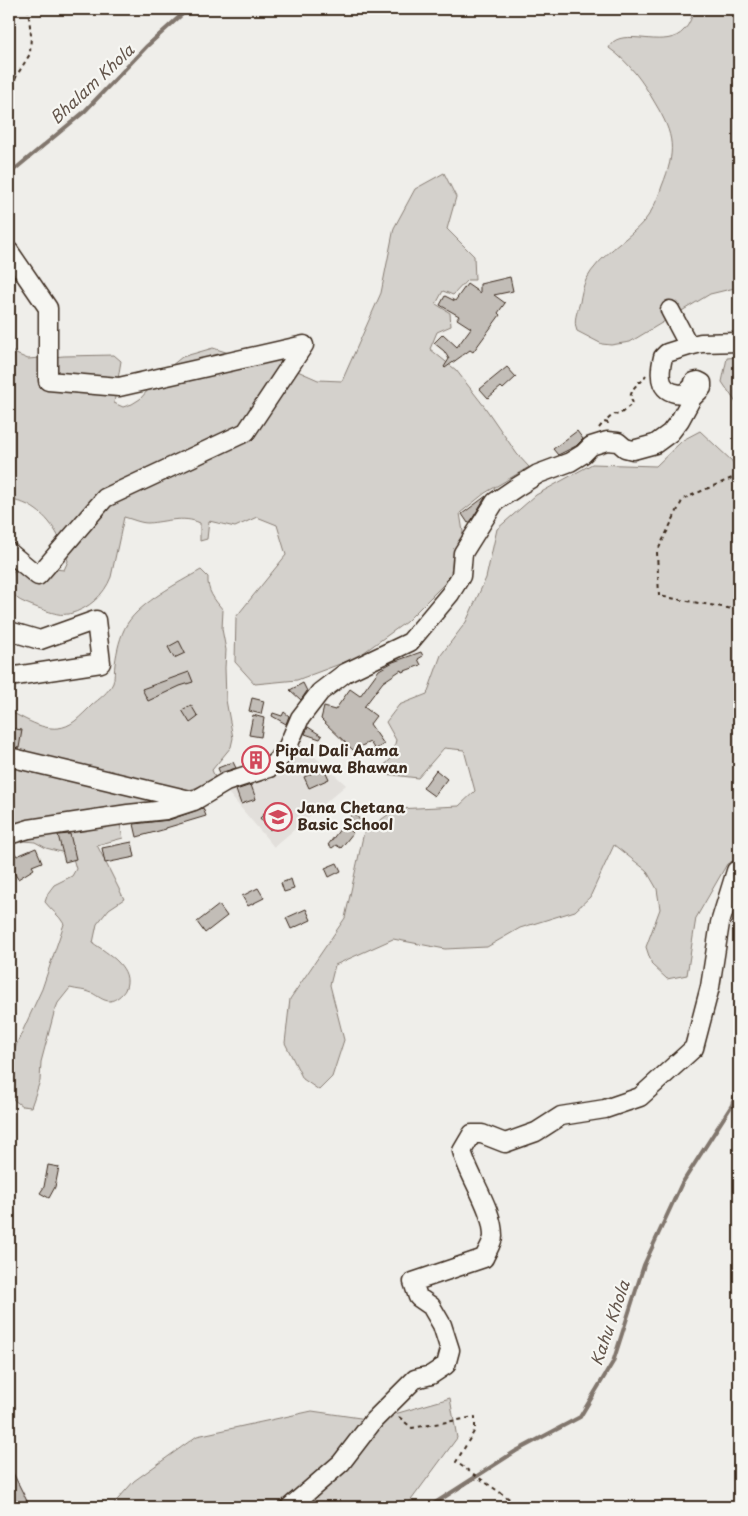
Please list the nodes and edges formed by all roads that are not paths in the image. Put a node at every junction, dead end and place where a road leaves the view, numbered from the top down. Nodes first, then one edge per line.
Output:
1 (9, 251) edge
2 (670, 310) dead end
3 (739, 342) edge
4 (690, 346) junction
5 (9, 552) edge
6 (9, 631) edge
7 (9, 677) edge
8 (9, 756) edge
9 (194, 801) junction
10 (9, 835) edge
11 (738, 871) edge
12 (290, 1507) edge

1 - 5 street
2 - 4 street
3 - 4 street
4 - 9 street
6 - 7 street
8 - 9 street
9 - 10 street
11 - 12 street

